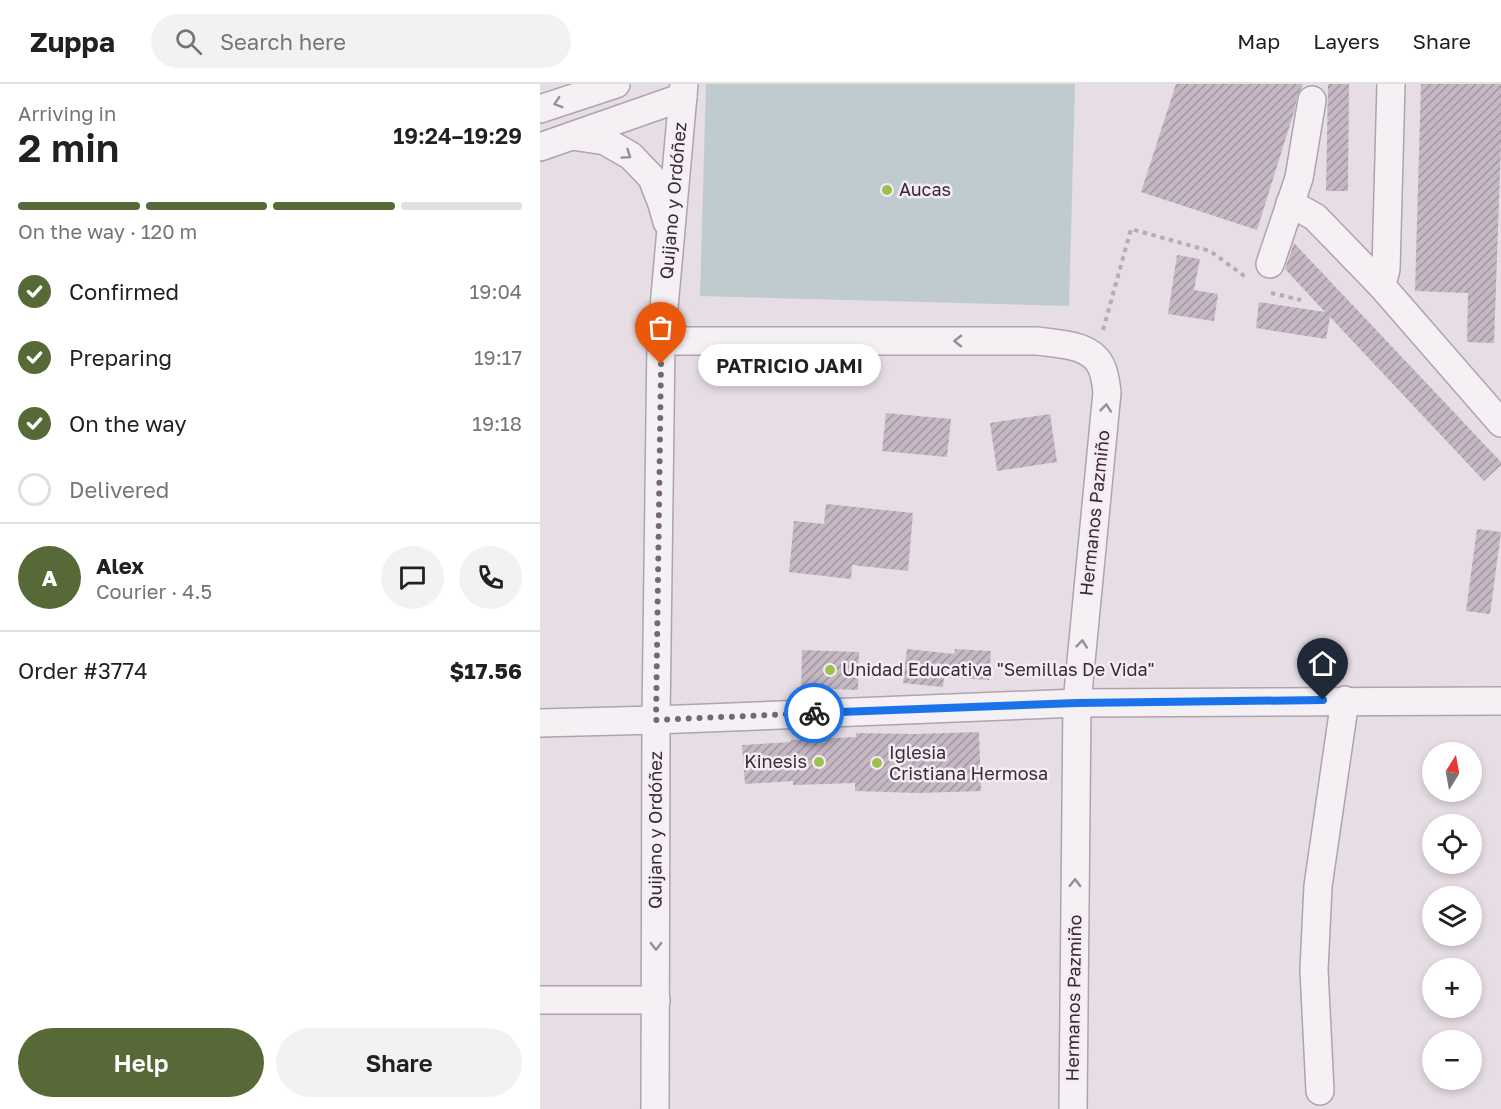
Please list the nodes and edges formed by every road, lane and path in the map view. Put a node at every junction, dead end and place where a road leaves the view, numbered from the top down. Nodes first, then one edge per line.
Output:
1 (616, 84) edge
2 (1391, 84) edge
3 (684, 91) edge
4 (1312, 100) dead end
5 (540, 109) edge
6 (572, 136) junction
7 (540, 147) edge
8 (1290, 203) junction
9 (670, 236) junction
10 (1262, 274) joint
11 (1380, 284) junction
12 (1264, 291) dead end
13 (1301, 300) dead end
14 (661, 341) junction
15 (1096, 357) junction
16 (1501, 423) edge
17 (1345, 700) junction
18 (1501, 701) edge
19 (1077, 703) junction
20 (656, 720) junction
21 (540, 723) edge
22 (540, 1000) edge
23 (656, 1000) junction
24 (1320, 1090) dead end
25 (654, 1109) edge
26 (1073, 1109) edge

1 -> 5 street
2 - 11 street
3 - 6 street
3 - 9 street, Quijano y Ordóñez
4 - 8 street
6 - 7 street
6 -> 9 street
8 - 10 street
8 - 11 street
9 - 14 street, Quijano y Ordóñez
10 - 15 path
11 - 16 street
12 - 13 path
15 -> 14 street
14 - 20 street, Quijano y Ordóñez
19 -> 15 street, Hermanos Pazmiño
17 - 18 street
17 - 19 street
17 - 24 street
19 - 20 street
26 -> 19 street, Hermanos Pazmiño
20 - 21 street
20 -> 23 street, Quijano y Ordóñez
22 - 23 street
23 - 25 street, Quijano y Ordóñez

